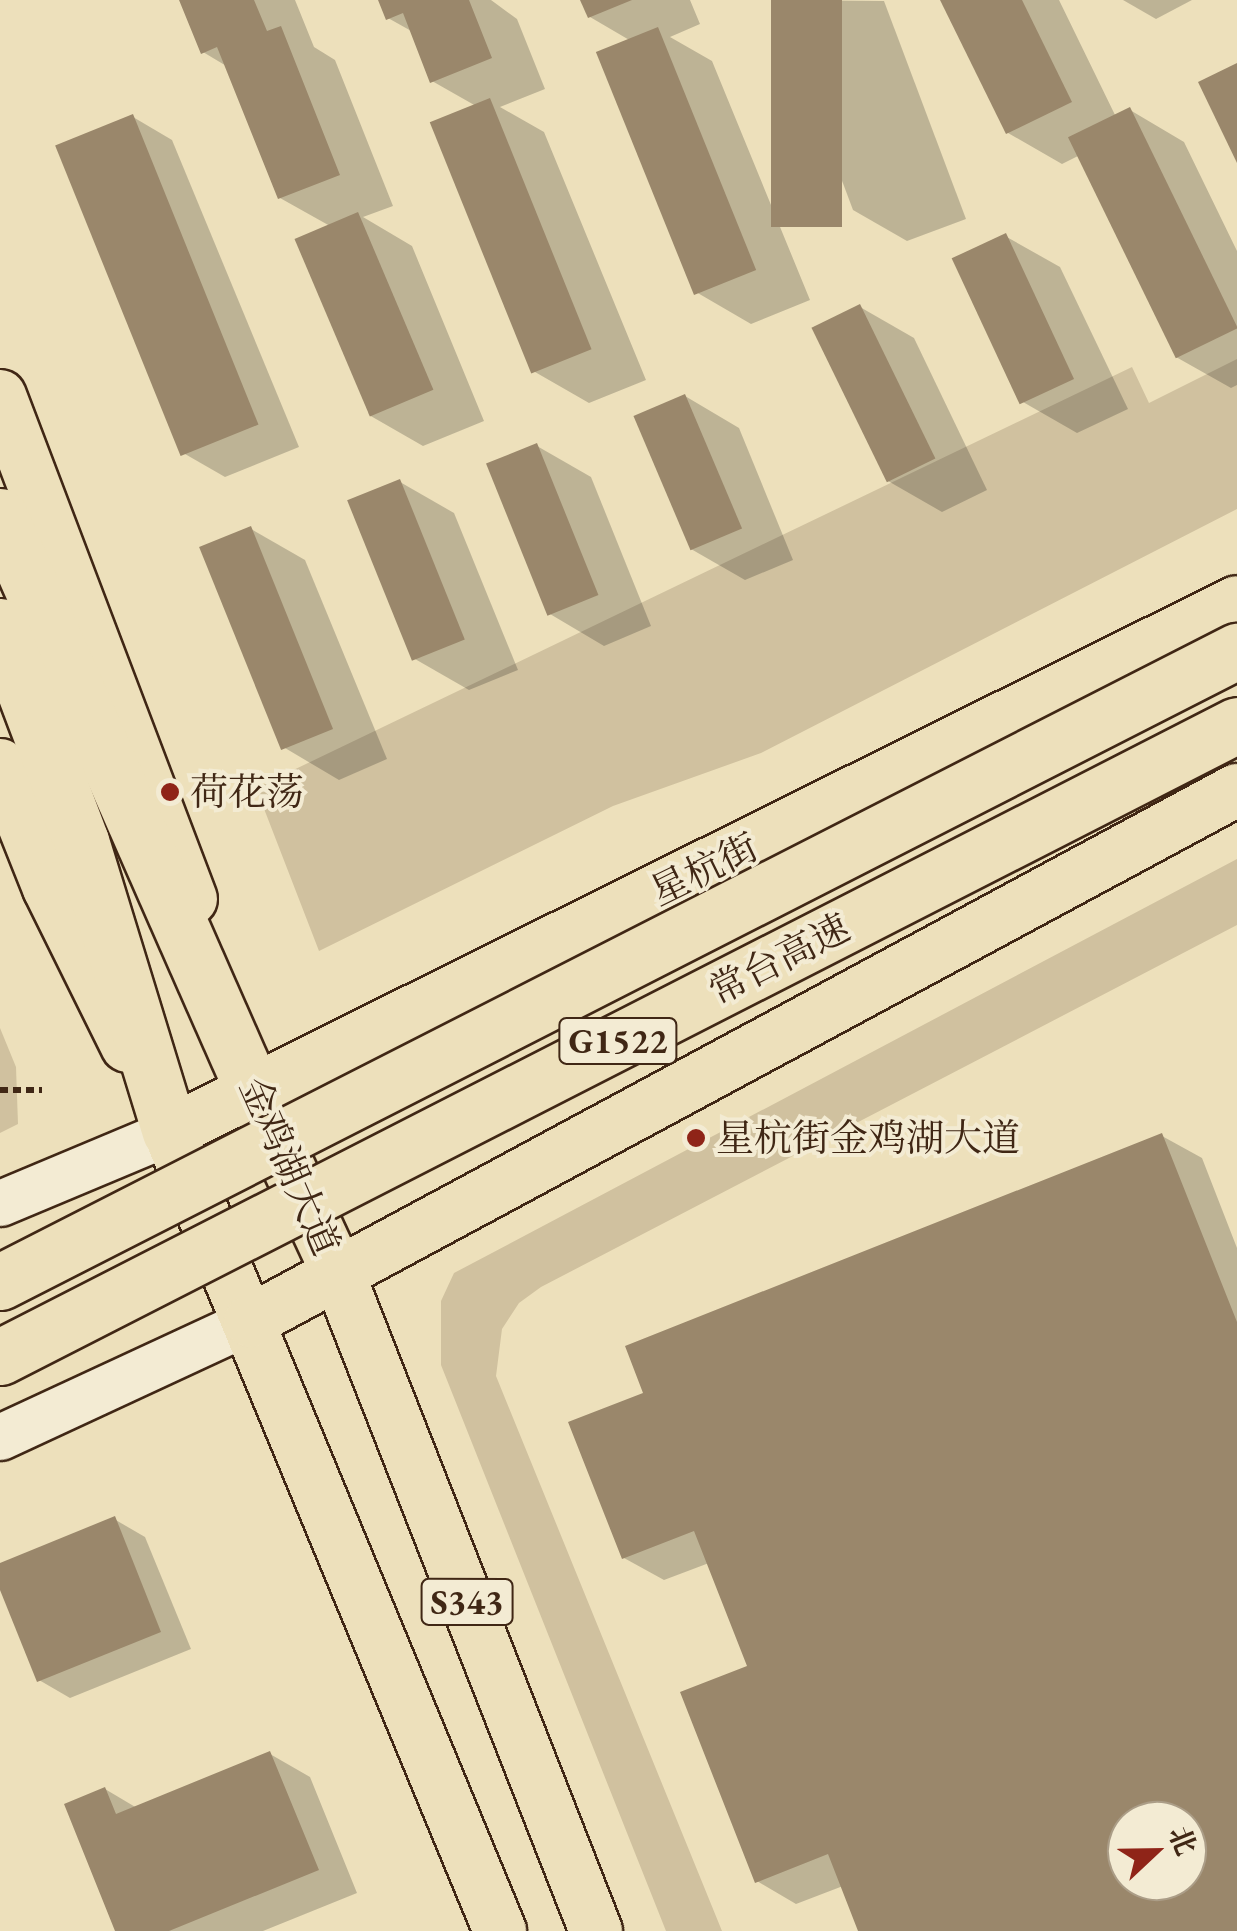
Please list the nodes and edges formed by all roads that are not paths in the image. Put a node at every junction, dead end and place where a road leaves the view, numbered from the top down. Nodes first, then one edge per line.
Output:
1 (0, 396) edge
2 (1, 518) edge
3 (1237, 602) edge
4 (0, 626) edge
5 (1237, 651) edge
6 (1237, 725) edge
7 (0, 764) edge
8 (1237, 790) edge
9 (254, 1093) junction
10 (170, 1132) junction
11 (0, 1202) edge
12 (338, 1272) junction
13 (0, 1282) edge
14 (250, 1321) junction
15 (0, 1358) edge
16 (0, 1437) edge
17 (500, 1931) edge
18 (596, 1931) edge

1 - 9 main road, 金鸡湖大道
2 - 9 highway
3 - 9 main road, 星杭街
4 - 10 highway
5 - 13 highway, 常台高速 / G1522, bridge
6 - 15 highway, 常台高速 / G1522, bridge
7 - 10 main road
8 - 12 main road
9 - 10 main road, 星杭街
9 - 12 main road, 金鸡湖大道
10 - 11 main road
10 - 14 main road
12 - 14 main road
12 - 18 main road, 金鸡湖大道 / S343
14 - 16 main road
14 - 17 main road, S343

